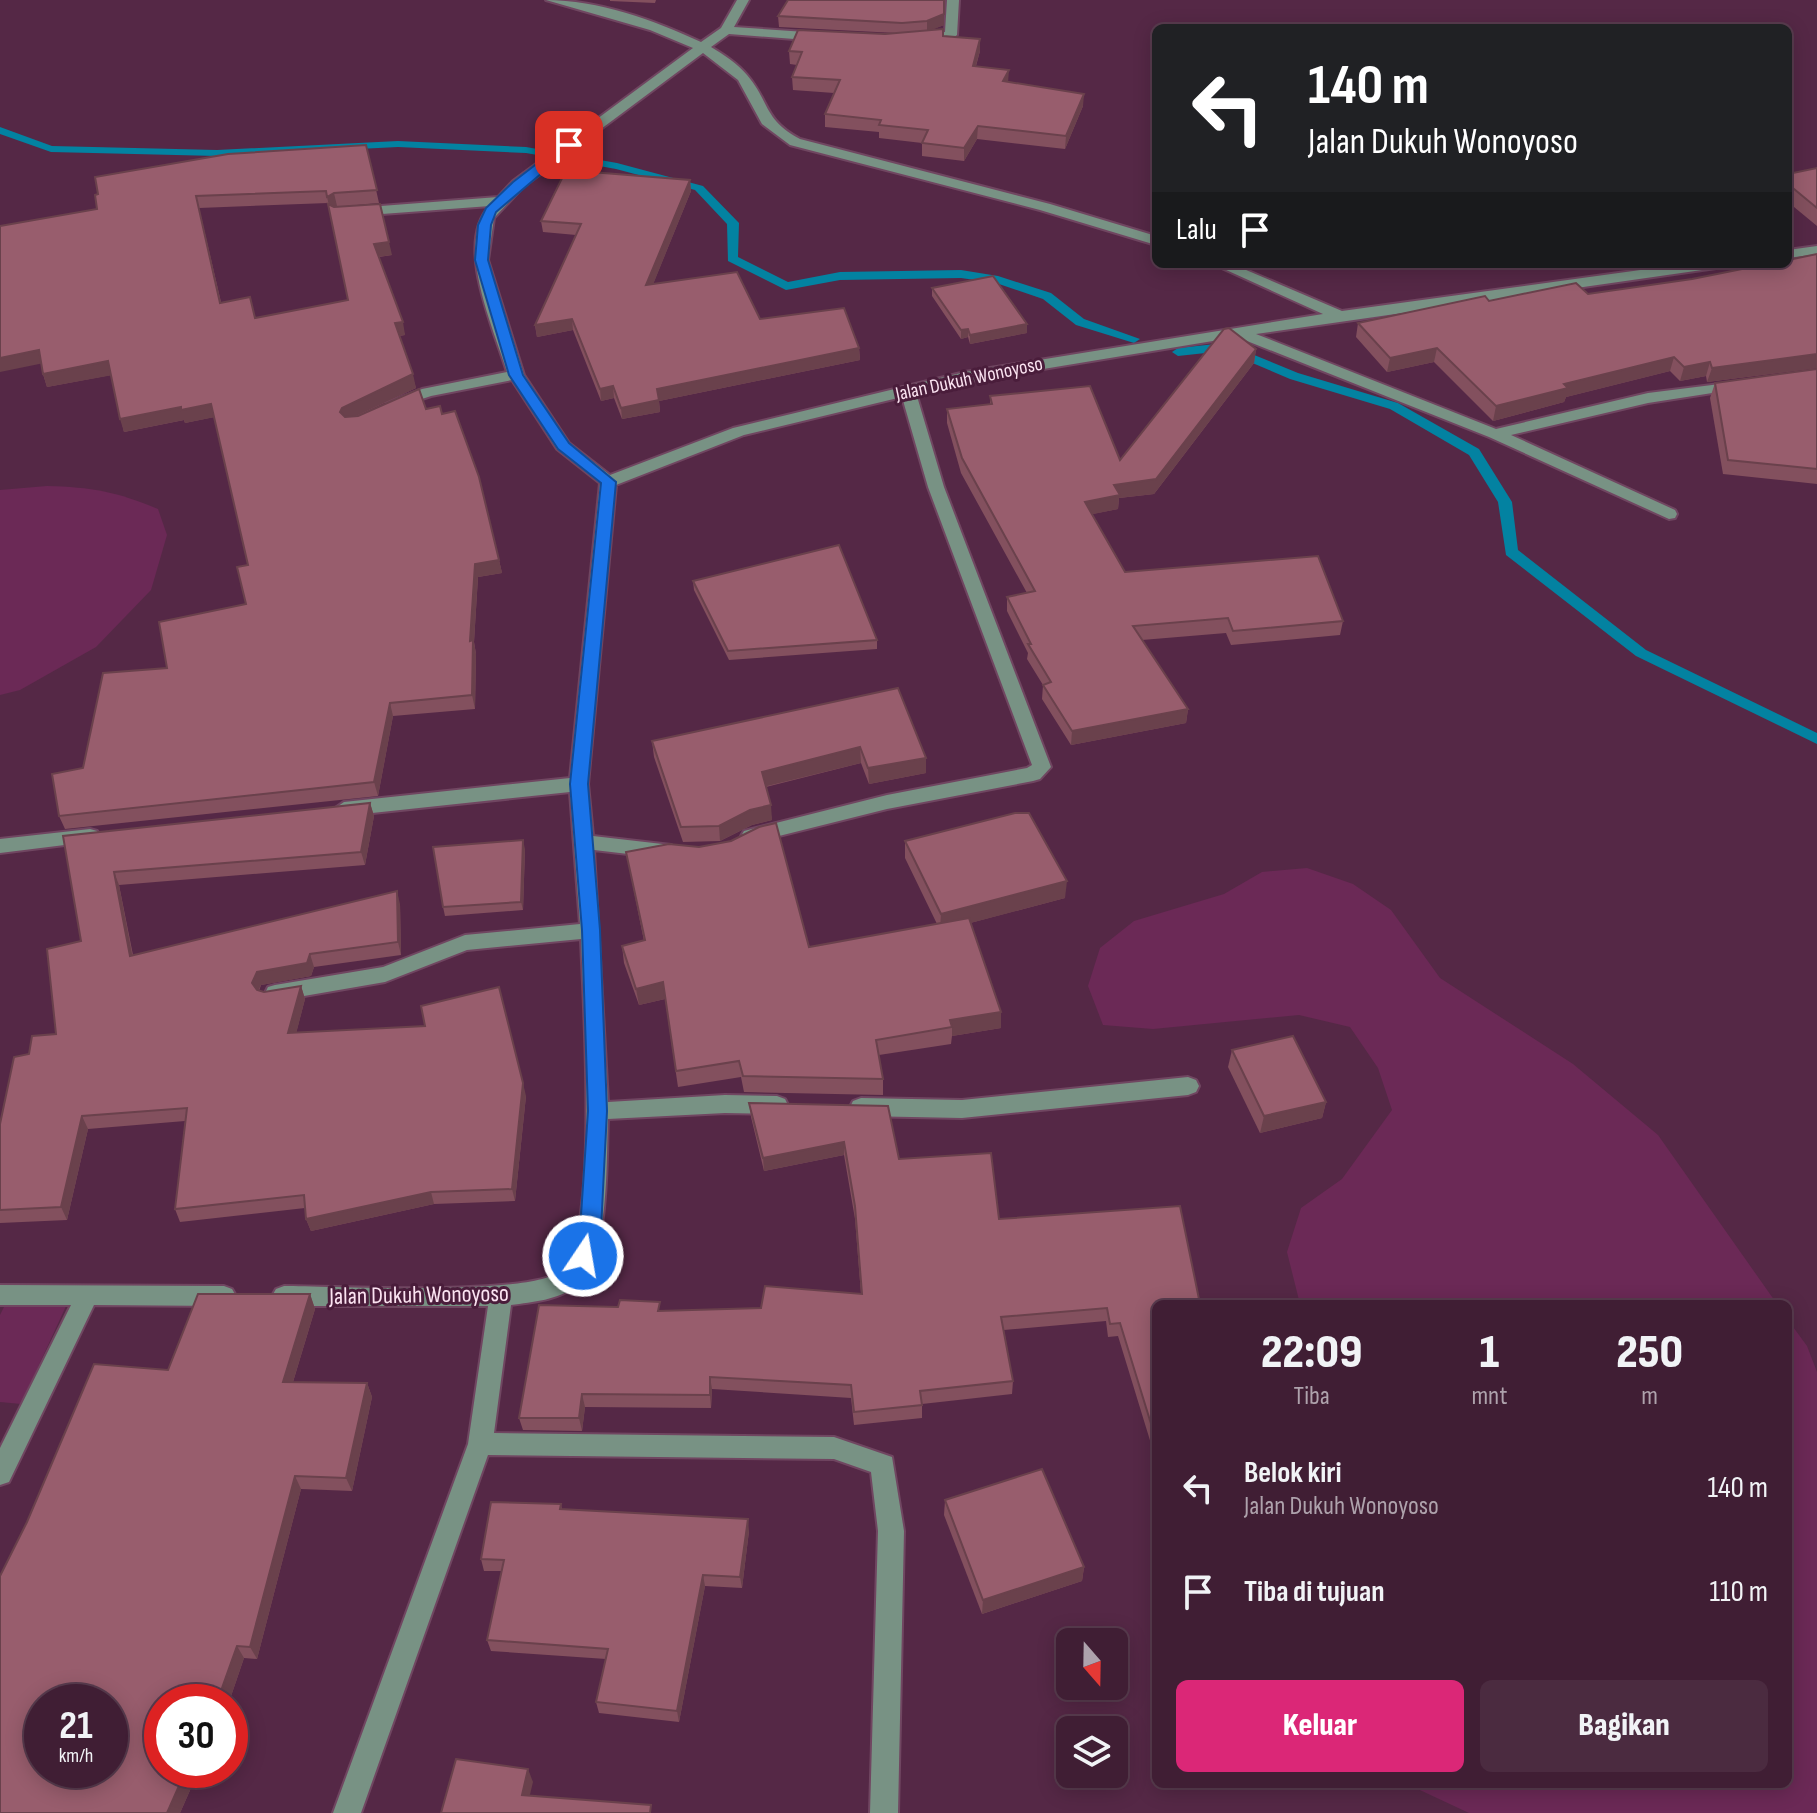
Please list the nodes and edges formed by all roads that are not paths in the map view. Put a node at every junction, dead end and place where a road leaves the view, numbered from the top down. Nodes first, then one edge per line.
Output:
1 (552, 0) edge
2 (743, 0) edge
3 (953, 0) edge
4 (726, 30) junction
5 (908, 37) edge
6 (830, 38) edge
7 (701, 48) junction
8 (499, 201) junction
9 (337, 213) edge
10 (1152, 240) edge
11 (1817, 250) edge
12 (1792, 253) edge
13 (1229, 268) edge
14 (1687, 268) edge
15 (1340, 316) junction
16 (1239, 333) junction
17 (516, 375) junction
18 (1755, 382) edge
19 (908, 391) junction
20 (376, 413) edge
21 (1495, 434) junction
22 (608, 482) junction
23 (1669, 514) dead end
24 (579, 784) junction
25 (330, 810) edge
26 (113, 834) edge
27 (585, 842) junction
28 (0, 846) edge
29 (734, 846) edge
30 (686, 853) edge
31 (591, 930) junction
32 (269, 994) edge
33 (1188, 1086) dead end
34 (804, 1106) edge
35 (836, 1106) edge
36 (598, 1111) junction
37 (0, 1295) edge
38 (87, 1296) junction
39 (501, 1296) junction
40 (480, 1444) junction
41 (0, 1474) edge
42 (347, 1813) edge
43 (884, 1813) edge

1 - 7 street
2 - 4 street
3 - 5 street
4 - 6 street
4 - 7 street
7 - 8 street
7 - 10 street
8 - 9 street
8 - 17 street
11 - 12 street
13 - 15 street
14 - 15 street, Jalan Dukuh Wonoyoso
15 - 16 street, Jalan Dukuh Wonoyoso
16 - 19 street, Jalan Dukuh Wonoyoso
16 - 21 street
17 - 20 street
17 - 22 street
18 - 21 street
19 - 22 street, Jalan Dukuh Wonoyoso
19 - 29 street
21 - 23 street
22 - 24 street, Jalan Dukuh Wonoyoso
24 - 25 street
24 - 27 street, Jalan Dukuh Wonoyoso
26 - 28 street
27 - 30 street
27 - 31 street, Jalan Dukuh Wonoyoso
31 - 32 street
31 - 36 street, Jalan Dukuh Wonoyoso
33 - 35 street
34 - 36 street
36 - 39 street, Jalan Dukuh Wonoyoso
37 - 38 street, Jalan Dukuh Wonoyoso
38 - 39 street, Jalan Dukuh Wonoyoso
38 - 41 street
39 - 40 street
40 - 42 street
40 - 43 street

